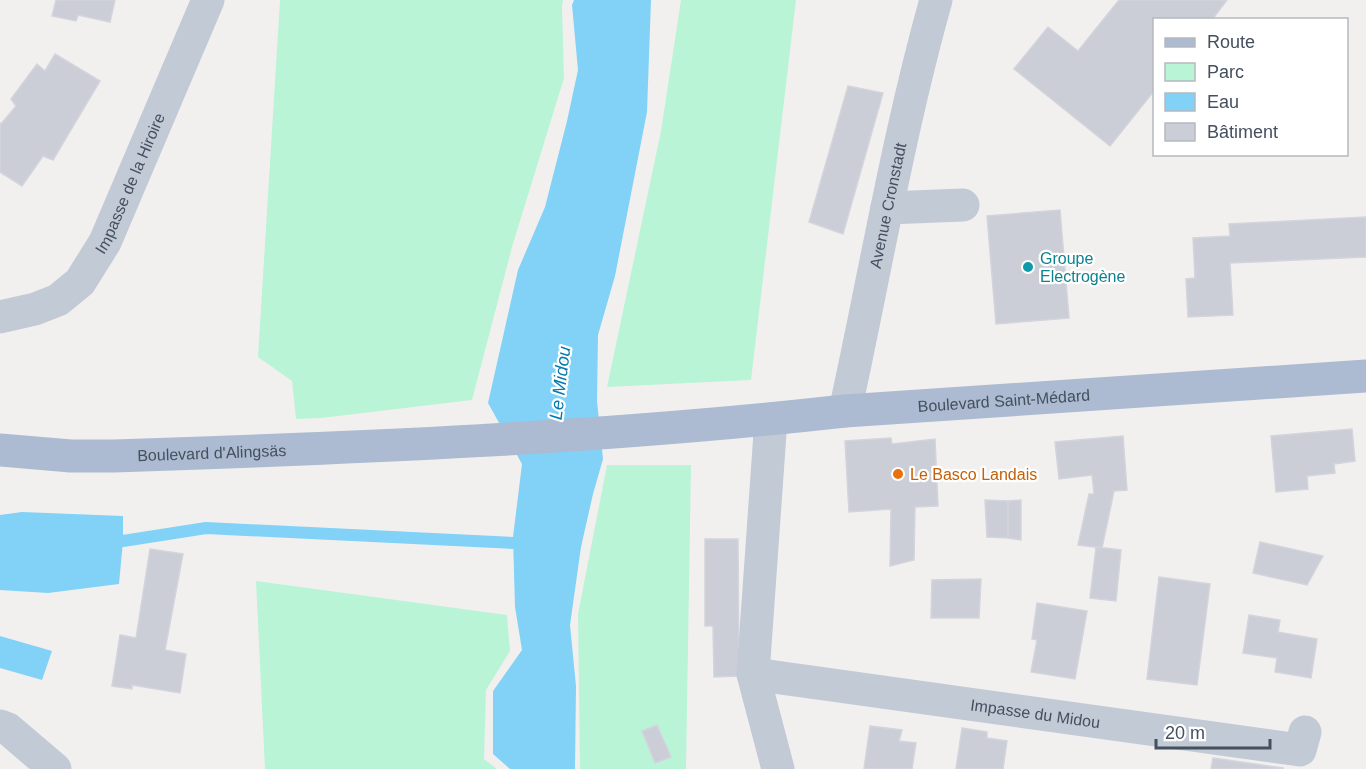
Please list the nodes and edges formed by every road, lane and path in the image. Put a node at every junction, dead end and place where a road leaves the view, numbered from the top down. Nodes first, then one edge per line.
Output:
1 (208, 0) edge
2 (936, 0) edge
3 (962, 0) edge
4 (923, 48) junction
5 (963, 205) dead end
6 (887, 208) junction
7 (0, 317) edge
8 (1366, 376) edge
9 (845, 411) junction
10 (771, 419) junction
11 (645, 429) joint
12 (0, 450) edge
13 (753, 674) junction
14 (0, 726) edge
15 (1305, 732) dead end
16 (56, 769) edge
17 (778, 769) edge

1 - 7 street, Impasse de la Hiroire
2 - 4 street, Avenue Cronstadt
3 - 4 street
4 - 6 street, Avenue Cronstadt
5 - 6 street
6 - 9 street, Avenue Cronstadt
8 - 9 main road, Boulevard Saint-Médard
9 - 10 main road, Boulevard Saint-Médard
10 - 11 main road, Boulevard Saint-Médard
10 - 13 street
11 - 12 main road, Boulevard d'Alingsäs
13 - 15 street, Impasse du Midou
13 - 17 street
14 - 16 street

